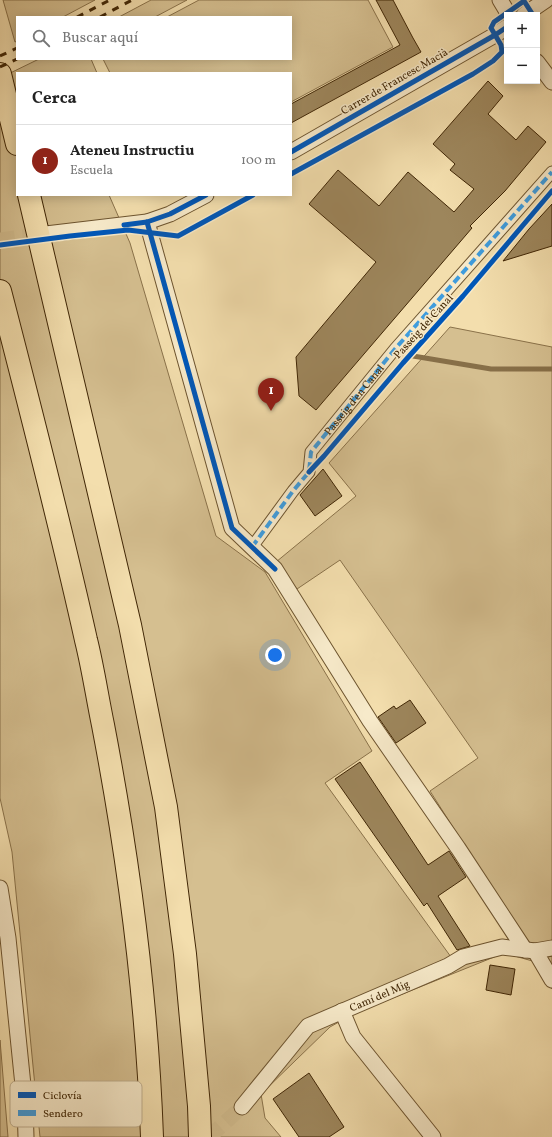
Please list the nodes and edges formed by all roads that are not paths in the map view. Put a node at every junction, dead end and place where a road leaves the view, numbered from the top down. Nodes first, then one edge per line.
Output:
1 (500, 0) edge
2 (515, 0) edge
3 (546, 0) edge
4 (507, 12) edge
5 (514, 12) edge
6 (528, 12) edge
7 (504, 29) edge
8 (540, 66) edge
9 (0, 74) edge
10 (552, 82) edge
11 (16, 140) edge
12 (292, 151) edge
13 (552, 172) edge
14 (29, 196) edge
15 (204, 196) edge
16 (147, 222) junction
17 (46, 234) tunnel mouth
18 (0, 291) edge
19 (252, 547) junction
20 (0, 888) edge
21 (552, 948) edge
22 (530, 951) junction
23 (552, 980) edge
24 (342, 1011) junction
25 (22, 1081) edge
26 (242, 1107) tunnel mouth
27 (26, 1127) edge
28 (26, 1137) edge
29 (152, 1137) edge
30 (200, 1137) edge
31 (433, 1137) edge

1 - 4 street
2 - 5 street
3 - 6 street
7 - 12 street, Carrer de Francesc Macià
8 - 10 street
9 - 11 highway
13 - 19 street, Passeig d'en Canal
14 - 30 highway
15 - 16 street
16 - 17 street
16 - 19 street
18 - 29 highway
19 - 22 street
20 - 25 street
21 - 22 street, Camí del Mig
22 - 23 street
22 - 24 street, Camí del Mig
24 - 26 street, Camí del Mig
24 - 31 street
27 - 28 street

